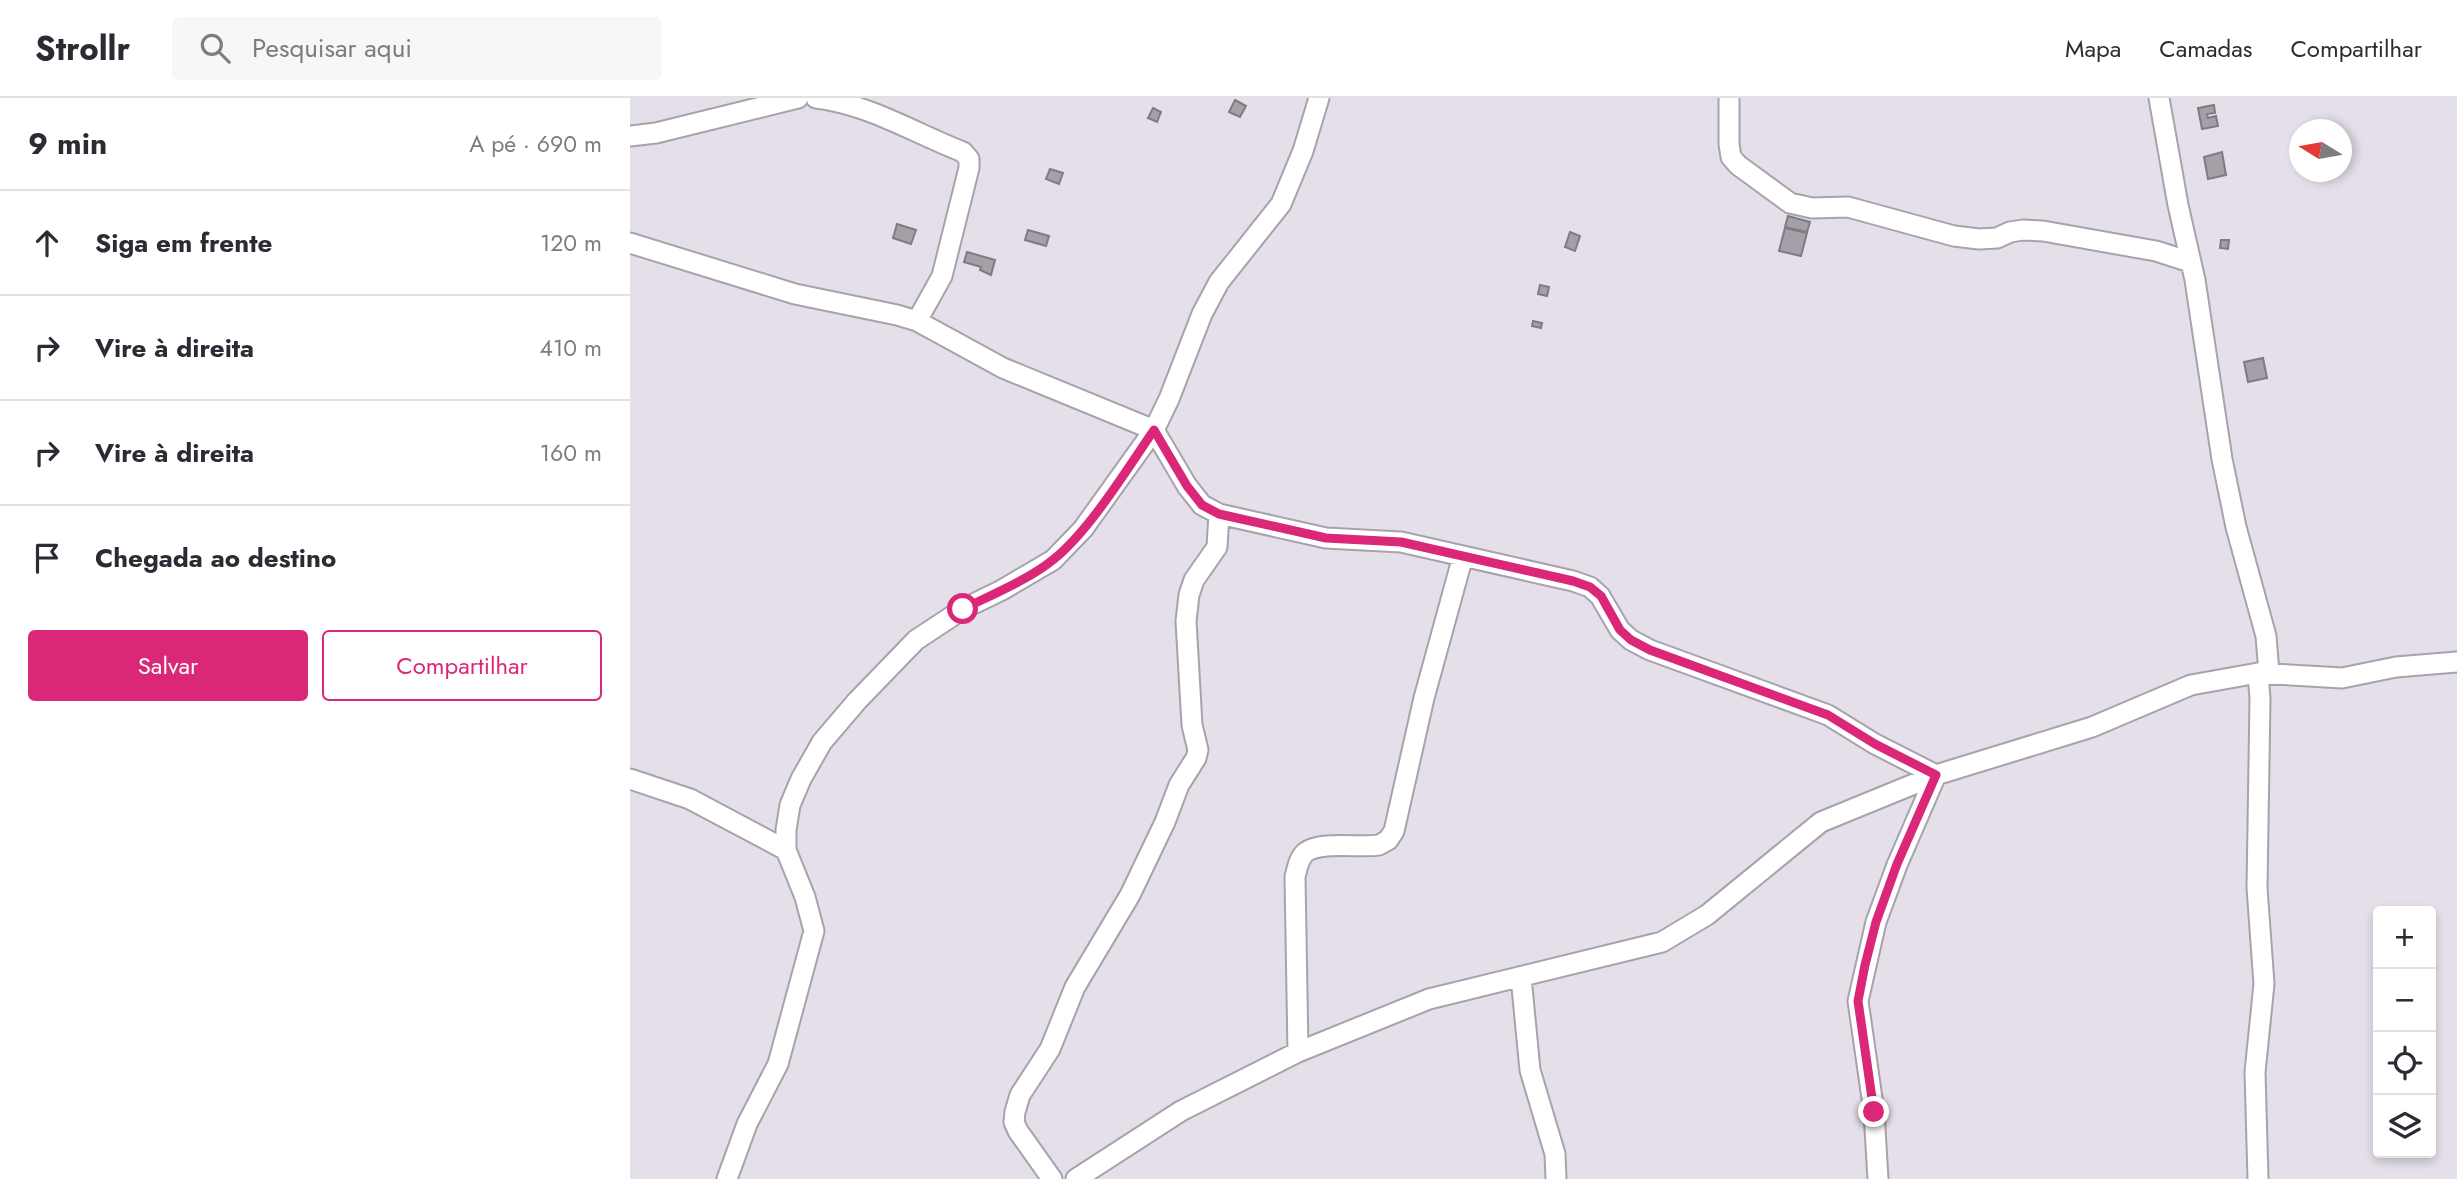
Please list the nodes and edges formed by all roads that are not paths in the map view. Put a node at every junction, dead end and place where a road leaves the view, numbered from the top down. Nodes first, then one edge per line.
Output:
1 (798, 98) edge
2 (816, 98) edge
3 (1319, 98) edge
4 (1729, 98) edge
5 (2159, 98) edge
6 (630, 136) edge
7 (630, 243) edge
8 (2190, 262) junction
9 (917, 321) junction
10 (1154, 430) junction
11 (1219, 514) junction
12 (1463, 556) junction
13 (2457, 662) edge
14 (2263, 673) junction
15 (1936, 775) junction
16 (630, 779) edge
17 (786, 850) junction
18 (1521, 977) junction
19 (1298, 1052) junction
20 (727, 1179) edge
21 (1052, 1179) edge
22 (1076, 1179) edge
23 (1556, 1179) edge
24 (1878, 1179) edge
25 (2258, 1179) edge

1 - 6 street
2 - 9 street
3 - 10 street
4 - 8 street
5 - 8 street
7 - 9 street
8 - 14 street
9 - 10 street
10 - 11 street
10 - 17 street
11 - 12 street
11 - 21 street
12 - 15 street
12 - 19 street
13 - 14 street
14 - 15 street
14 - 25 street
15 - 18 street
15 - 24 street
16 - 17 street
17 - 20 street
18 - 19 street
18 - 23 street
19 - 22 street

